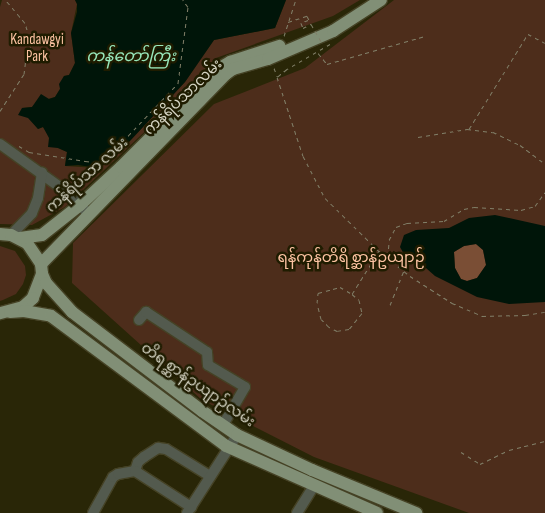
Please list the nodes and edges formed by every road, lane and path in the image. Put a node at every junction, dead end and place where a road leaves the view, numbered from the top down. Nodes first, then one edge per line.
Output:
1 (6, 0) edge
2 (183, 0) edge
3 (296, 0) edge
4 (371, 0) edge
5 (381, 0) edge
6 (288, 22) junction
7 (284, 36) dead end
8 (425, 36) dead end
9 (322, 42) dead end
10 (545, 43) edge
11 (323, 50) dead end
12 (318, 52) junction
13 (269, 54) junction
14 (0, 111) edge
15 (469, 129) junction
16 (418, 137) dead end
17 (0, 144) edge
18 (16, 144) dead end
19 (545, 164) edge
20 (42, 172) junction
21 (545, 192) edge
22 (84, 209) junction
23 (10, 236) edge
24 (379, 251) junction
25 (388, 257) junction
26 (41, 269) junction
27 (404, 271) junction
28 (352, 294) junction
29 (390, 305) dead end
30 (5, 312) edge
31 (545, 312) edge
32 (139, 320) dead end
33 (223, 425) junction
34 (237, 435) junction
35 (545, 442) edge
36 (229, 447) junction
37 (462, 452) dead end
38 (135, 471) junction
39 (210, 476) junction
40 (314, 486) junction
41 (189, 510) edge
42 (93, 513) edge
43 (298, 513) edge
44 (376, 513) edge
45 (416, 513) edge

1 - 14 path
2 - 18 path
3 - 6 path
4 - 13 main road
5 - 13 main road, ကန်ရိပ်သာလမ်း
6 - 7 path
6 - 9 path, bridge
8 - 12 path
10 - 15 path
11 - 12 path
12 - 24 path
13 - 22 main road, ကန်ရိပ်သာလမ်း
15 - 16 path
15 - 19 path
17 - 20 street
20 - 22 street
20 - 23 street
21 - 25 path
22 - 23 main road, ကန်ရိပ်သာ လမ်း
22 - 26 main road, ကန်ရိပ်သာလမ်း
23 - 26 main road, တိရစ္ဆာန်ဥယျာဉ်လမ်း
24 - 25 path
24 - 28 path
25 - 27 path
26 - 30 main road
26 - 33 main road, တိရစ္ဆာန်ဥယျာဉ်လမ်း
27 - 29 path
27 - 31 path
28 - 28 path
30 - 36 main road, တိရစ္ဆာန်ဥယျာဉ်လမ်း
32 - 33 street
33 - 34 main road, တိရစ္ဆာန်ဥယျာဉ်လမ်း
34 - 36 street
34 - 45 main road, တိရစ္ဆာန်ဥယျာဉ်လမ်း
35 - 37 path
36 - 39 street
36 - 40 main road, တိရစ္ဆာန်ဥယျာဉ်လမ်း
38 - 39 street
38 - 41 street
38 - 42 street
39 - 41 street
40 - 43 street
40 - 44 main road, တိရစ္ဆာန်ဥယျာဉ်လမ်း

